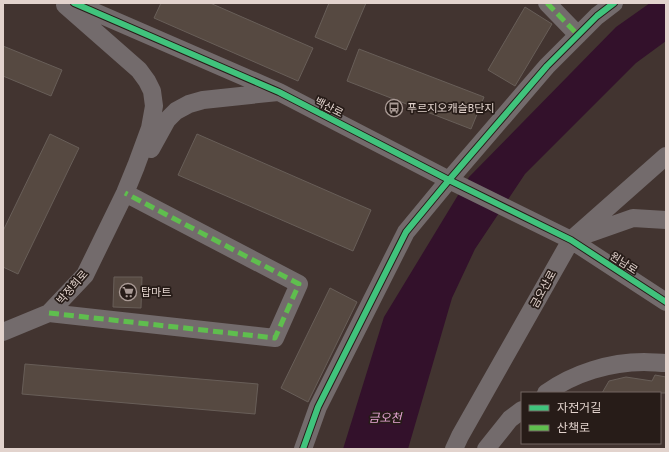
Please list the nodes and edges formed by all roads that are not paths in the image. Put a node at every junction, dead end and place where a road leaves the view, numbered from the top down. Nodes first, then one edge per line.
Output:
1 (62, 3) edge
2 (74, 3) edge
3 (547, 3) edge
4 (614, 3) edge
5 (578, 35) junction
6 (279, 92) junction
7 (666, 156) edge
8 (448, 180) junction
9 (124, 193) junction
10 (666, 220) edge
11 (571, 240) junction
12 (666, 302) edge
13 (49, 313) junction
14 (3, 332) edge
15 (666, 363) edge
16 (548, 392) edge
17 (521, 411) edge
18 (303, 449) edge
19 (454, 449) edge
20 (486, 449) edge

1 - 9 street
2 - 6 street, 백산로
3 - 5 street
4 - 5 street
5 - 8 street
6 - 8 street, 백산로
6 - 9 street
7 - 11 street, 금오산로
8 - 11 street, 백산로
8 - 18 street
9 - 13 street, 박정희로
9 - 13 street
10 - 11 street
11 - 12 street, 원남로
11 - 19 street, 금오산로
13 - 14 street, 박정희로
15 - 16 street
17 - 20 street

